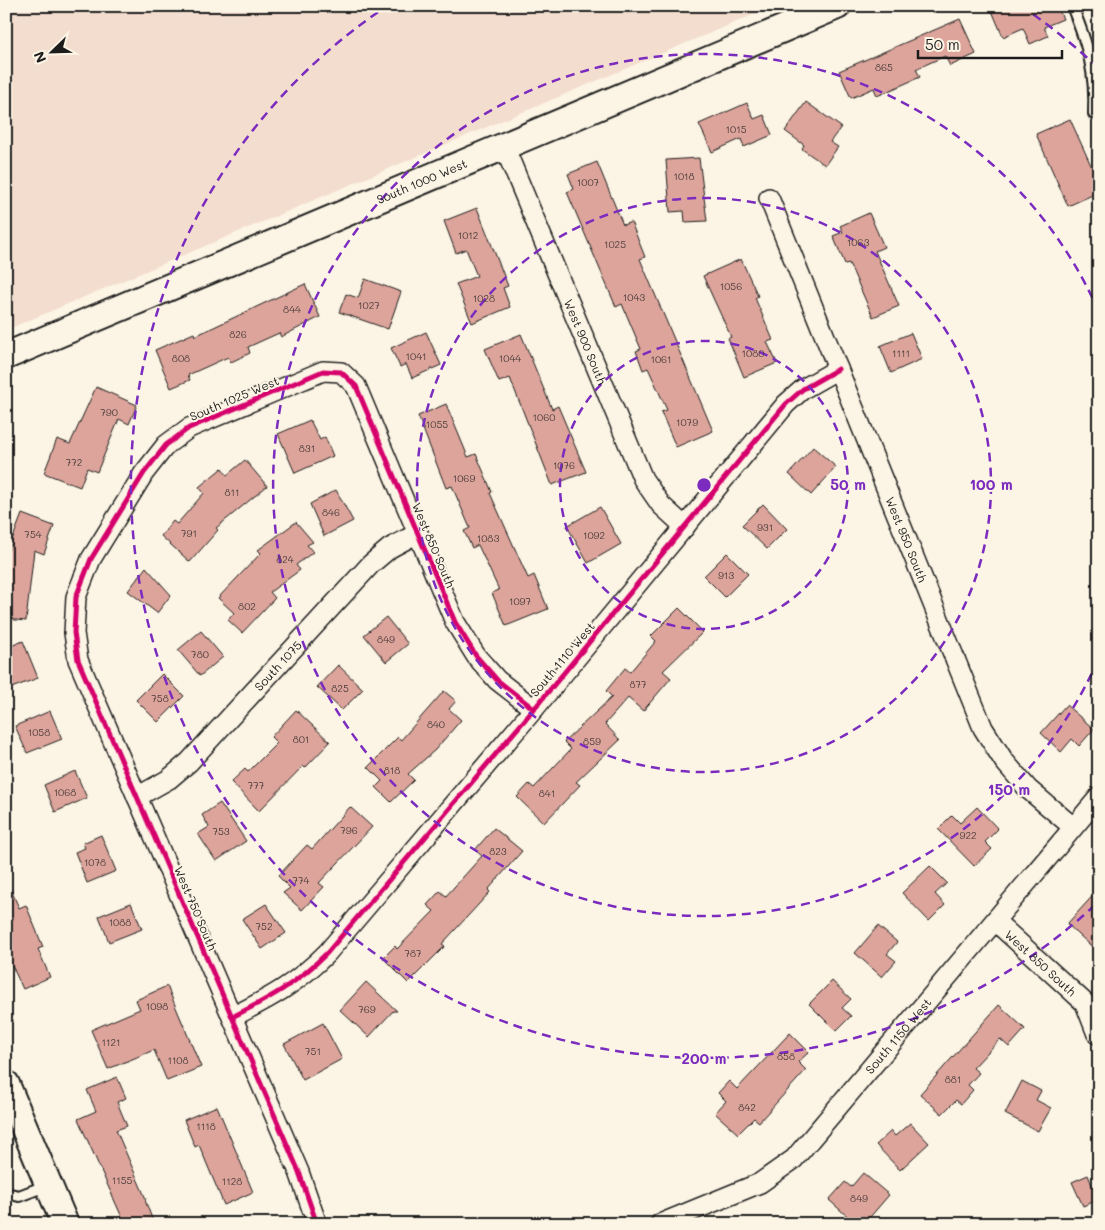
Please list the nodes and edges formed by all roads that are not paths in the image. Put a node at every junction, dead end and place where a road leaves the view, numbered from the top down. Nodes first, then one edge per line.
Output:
1 (837, 6) edge
2 (1072, 6) edge
3 (1094, 114) dead end
4 (504, 146) junction
5 (769, 198) dead end
6 (6, 356) edge
7 (838, 370) junction
8 (341, 372) joint
9 (684, 527) junction
10 (418, 533) junction
11 (76, 597) joint
12 (534, 709) junction
13 (137, 797) junction
14 (1099, 797) edge
15 (1073, 827) junction
16 (994, 921) junction
17 (232, 1017) junction
18 (1097, 1034) dead end
19 (6, 1084) edge
20 (49, 1184) junction
21 (6, 1193) edge
22 (65, 1224) edge
23 (317, 1224) edge
24 (660, 1224) edge

1 - 4 main road, South 1000 West
2 - 3 lane
4 - 6 main road, South 1000 West
4 - 9 street, West 900 South
5 - 7 street, West 950 South
7 - 9 street, South 1110 West
7 - 15 street, West 950 South
8 - 10 street, West 850 South
8 - 11 street, South 1025 West
9 - 12 street, South 1110 West
10 - 12 street, West 850 South
10 - 13 street, South 1075
11 - 13 street, West 750 South
12 - 17 street, South 1110 West
13 - 17 street, West 750 South
14 - 15 street, South 1150 West
15 - 16 street, South 1150 West
16 - 18 street, West 850 South
16 - 24 street, South 1150 West
17 - 23 street, West 750 South
19 - 20 main road
20 - 21 lane
20 - 22 main road

